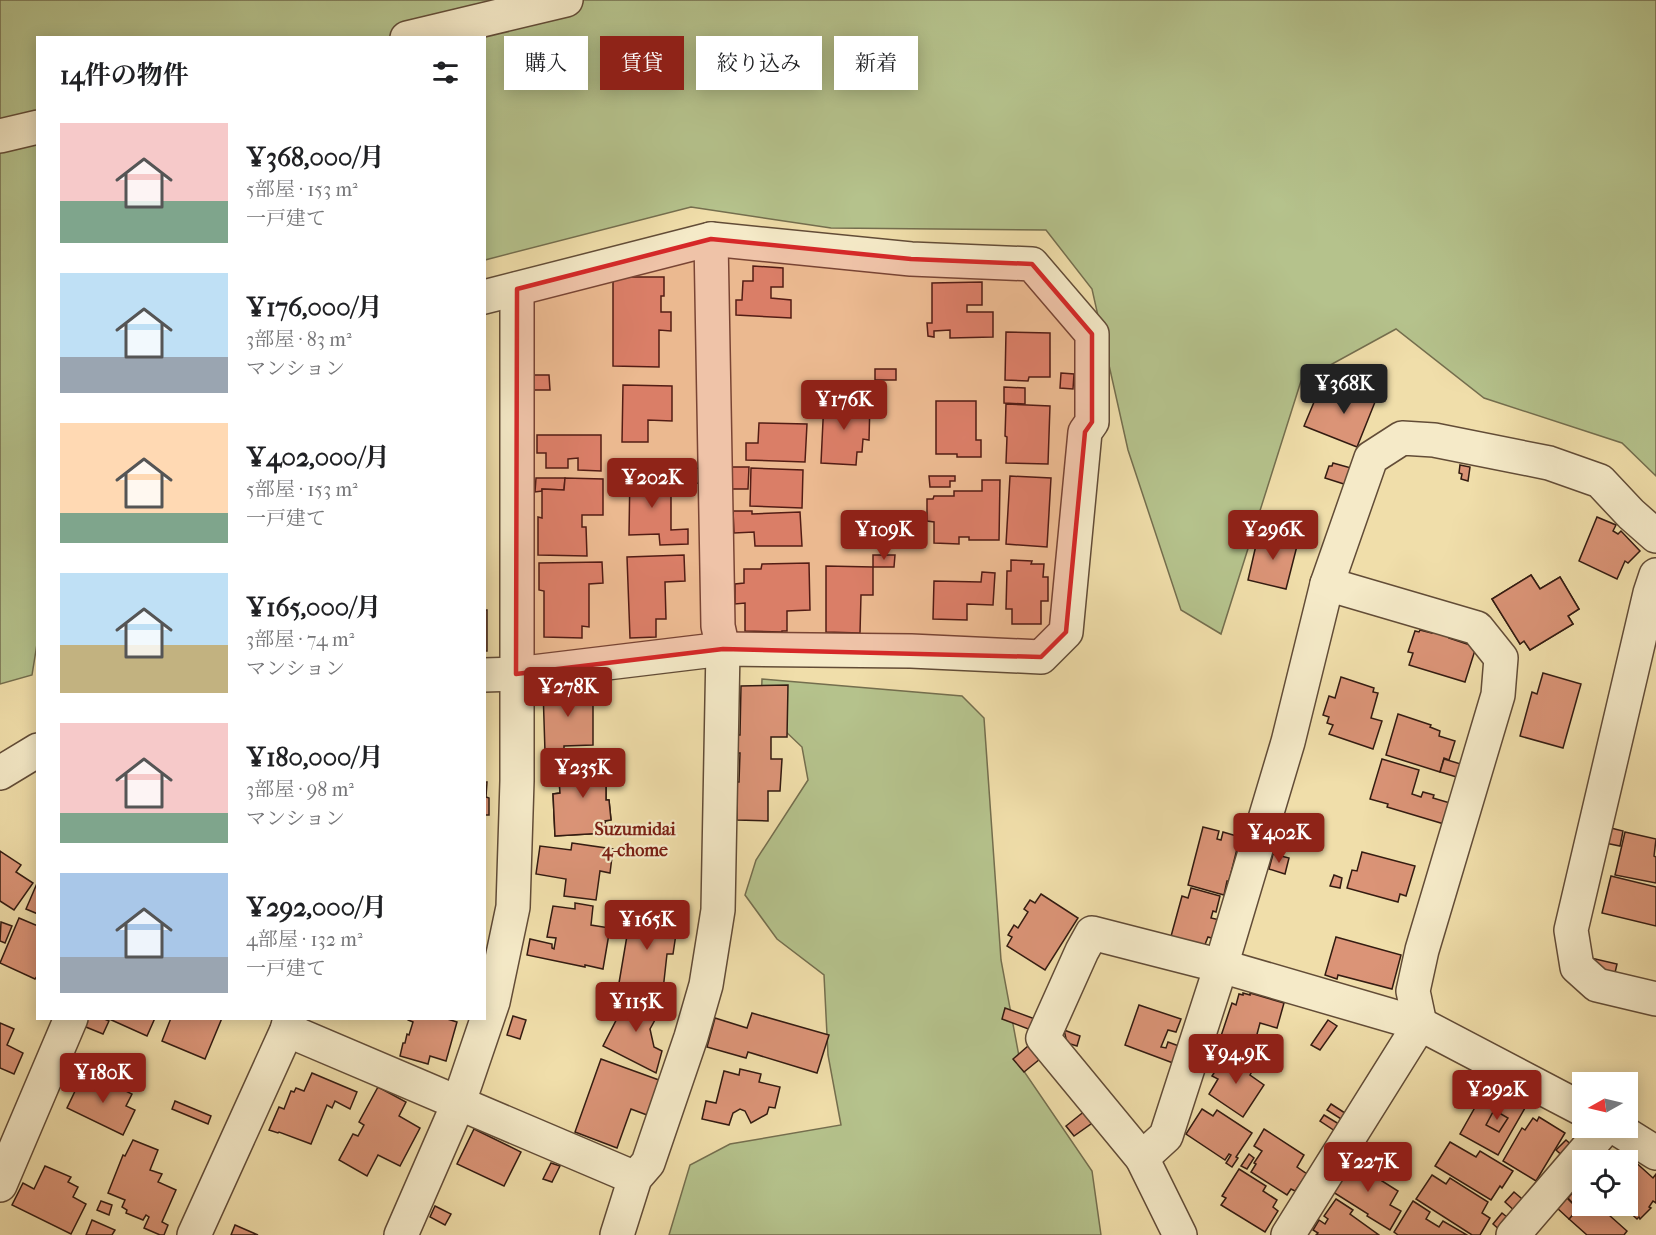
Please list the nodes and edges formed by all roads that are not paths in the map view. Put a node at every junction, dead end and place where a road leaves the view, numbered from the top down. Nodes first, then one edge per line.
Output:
1 (566, 0) edge
2 (415, 36) edge
3 (36, 127) edge
4 (0, 136) edge
5 (711, 238) junction
6 (517, 289) junction
7 (486, 297) edge
8 (1656, 536) edge
9 (1656, 575) edge
10 (1327, 584) junction
11 (723, 649) junction
12 (516, 674) junction
13 (486, 675) edge
14 (36, 751) edge
15 (0, 773) edge
16 (1221, 966) junction
17 (1656, 999) edge
18 (70, 1020) edge
19 (288, 1024) edge
20 (1420, 1024) junction
21 (459, 1102) junction
22 (1572, 1104) edge
23 (1596, 1138) edge
24 (1632, 1138) edge
25 (1656, 1153) edge
26 (1142, 1158) junction
27 (635, 1178) junction
28 (0, 1185) edge
29 (194, 1235) edge
30 (401, 1235) edge
31 (617, 1235) edge
32 (1180, 1235) edge
33 (1288, 1235) edge
34 (1513, 1235) edge

1 - 2 street
3 - 4 street
5 - 6 street
5 - 11 street
5 - 11 street
6 - 7 street
6 - 12 street
8 - 10 street
9 - 17 street
10 - 16 street
10 - 20 street
11 - 12 street
11 - 27 street
12 - 13 street
12 - 21 street
14 - 15 street
16 - 20 street
16 - 26 street
16 - 26 street
18 - 28 street
19 - 21 street
19 - 29 street
20 - 22 street
20 - 33 street
21 - 27 street
21 - 30 street
23 - 34 street
24 - 25 street
26 - 32 street
27 - 31 street

